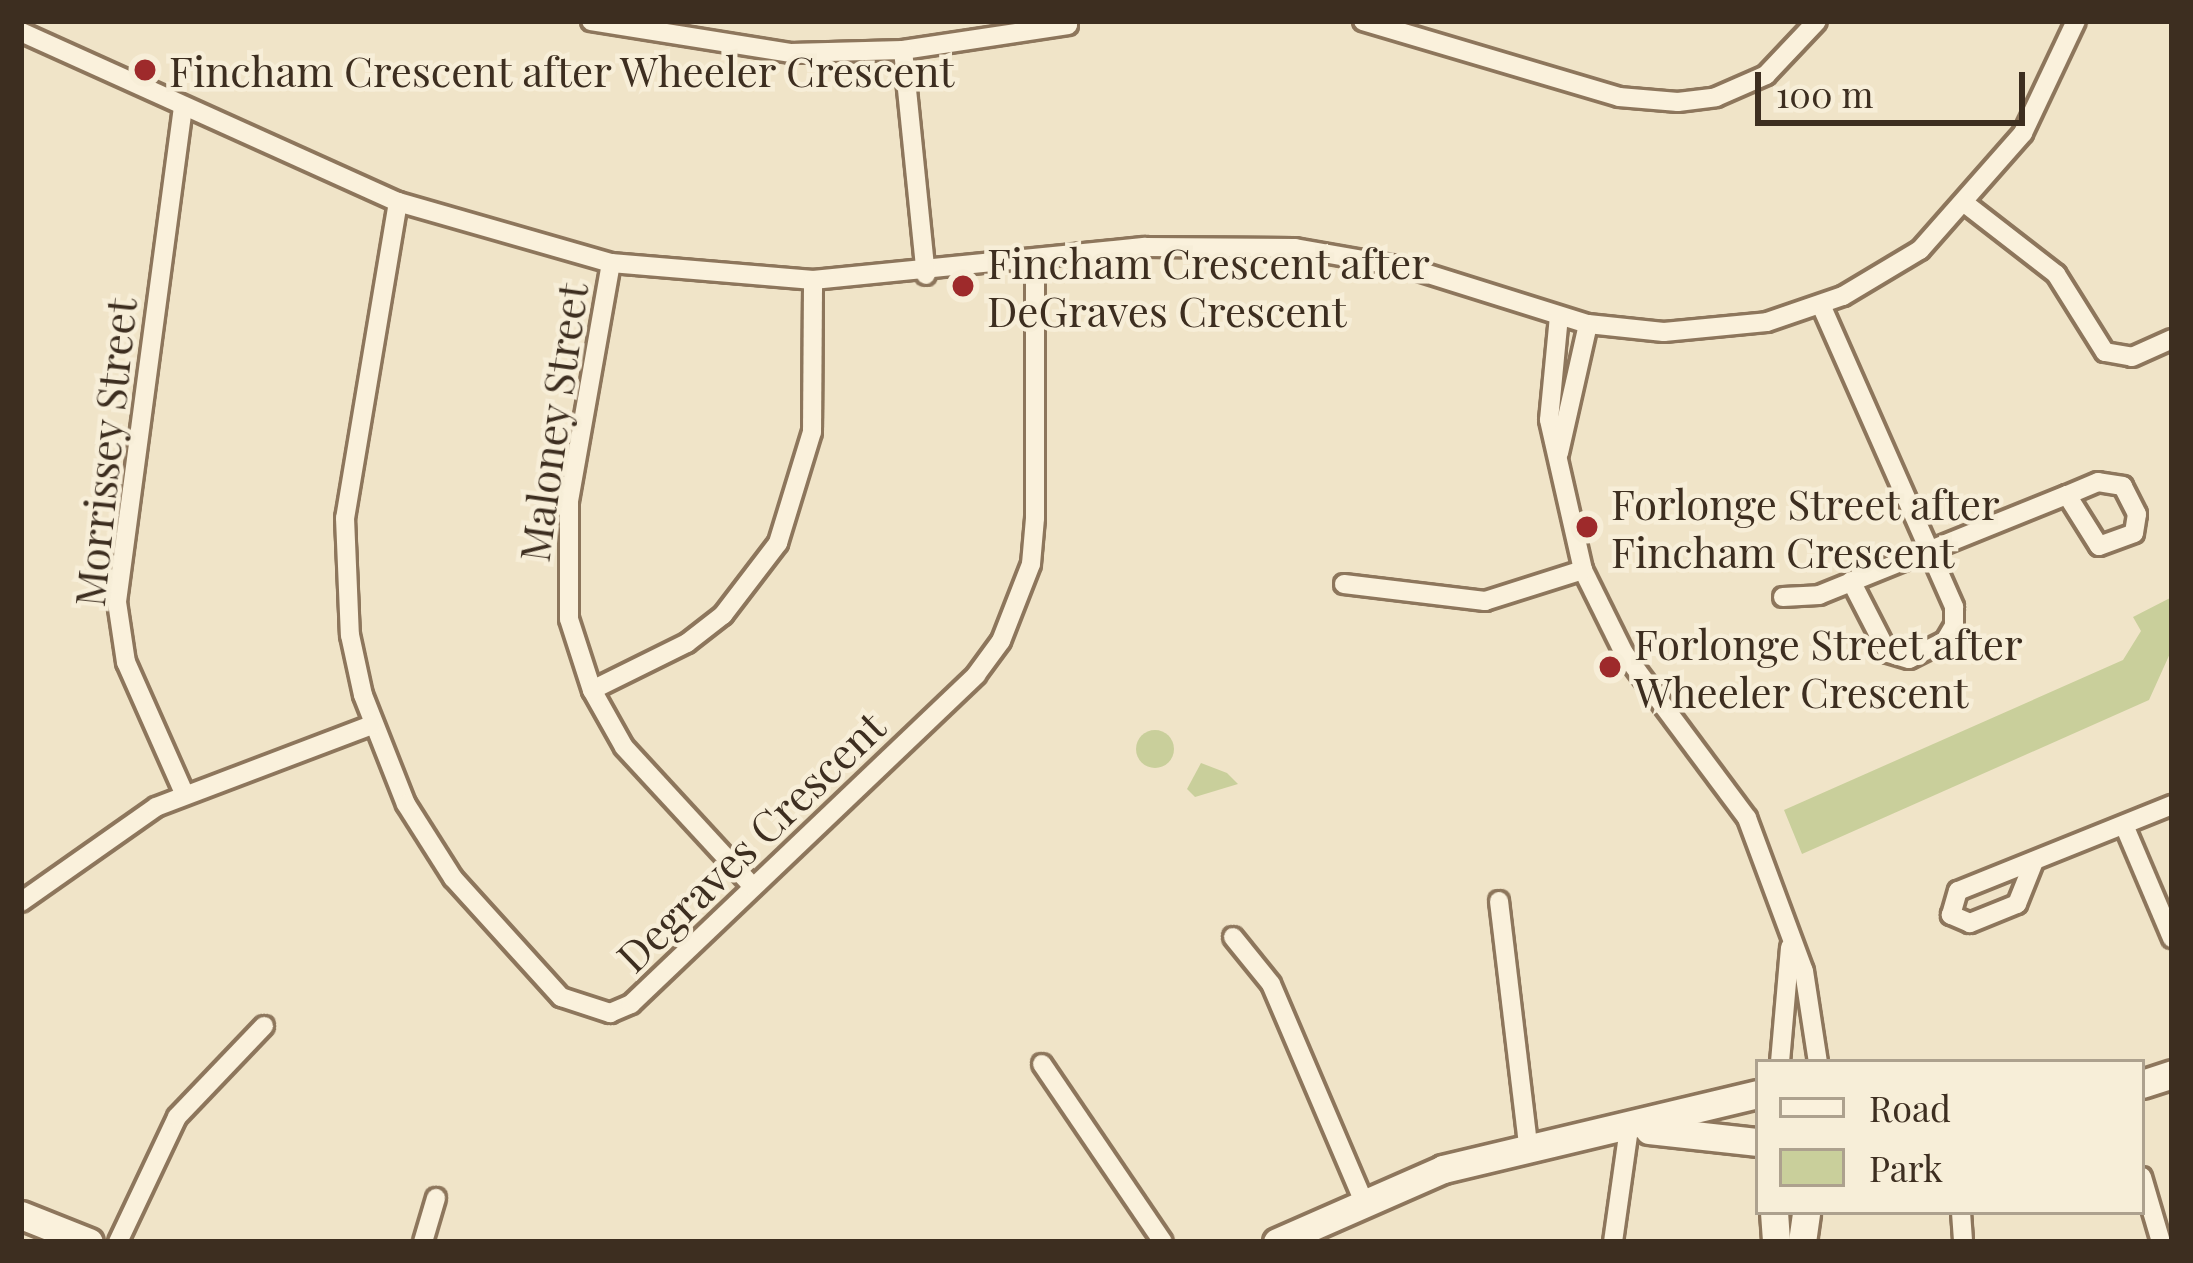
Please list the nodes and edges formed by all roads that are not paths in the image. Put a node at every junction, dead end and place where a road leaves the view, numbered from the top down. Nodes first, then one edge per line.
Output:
1 (590, 21) edge
2 (1363, 21) edge
3 (1817, 21) edge
4 (2076, 21) edge
5 (1068, 25) dead end
6 (21, 36) edge
7 (903, 50) junction
8 (183, 107) junction
9 (398, 202) junction
10 (1967, 205) junction
11 (1035, 261) junction
12 (611, 263) junction
13 (926, 274) junction
14 (813, 280) junction
15 (1821, 304) junction
16 (1559, 316) junction
17 (1588, 324) junction
18 (2172, 340) edge
19 (1559, 453) junction
20 (2067, 495) dead end
21 (1925, 549) junction
22 (1583, 569) junction
23 (1851, 581) junction
24 (1344, 584) dead end
25 (1784, 597) dead end
26 (592, 690) junction
27 (372, 725) junction
28 (184, 793) junction
29 (2172, 805) edge
30 (2124, 825) junction
31 (2033, 864) dead end
32 (754, 887) junction
33 (1499, 901) dead end
34 (21, 902) edge
35 (1790, 936) junction
36 (1234, 937) dead end
37 (2172, 938) edge
38 (263, 1026) dead end
39 (1780, 1059) edge
40 (1818, 1059) edge
41 (1042, 1064) dead end
42 (1755, 1095) edge
43 (1629, 1128) junction
44 (1755, 1142) edge
45 (1528, 1146) junction
46 (2145, 1187) edge
47 (436, 1198) dead end
48 (1363, 1200) junction
49 (23, 1220) edge
50 (89, 1242) edge
51 (118, 1242) edge
52 (423, 1242) edge
53 (1162, 1242) edge
54 (1277, 1242) edge
55 (1613, 1242) edge
56 (2161, 1242) edge

1 - 7 street
2 - 3 street
4 - 10 street
5 - 7 street
6 - 8 street
7 - 13 street
8 - 9 street
8 - 28 street, Morrissey Street
9 - 12 street
9 - 27 street, Degraves Crescent
10 - 15 street
10 - 18 street
11 - 13 street
11 - 16 street
11 - 32 street, Degraves Crescent
12 - 14 street
12 - 26 street, Maloney Street
13 - 14 street
14 - 26 street
15 - 17 street
15 - 21 street
16 - 17 street
16 - 19 street
17 - 19 street
19 - 22 street
20 - 21 street
21 - 23 street
21 - 23 street
22 - 24 street
22 - 35 street
23 - 25 street
26 - 32 street, Maloney Street
27 - 28 street
27 - 32 street, Degraves Crescent
28 - 34 street
29 - 30 street
30 - 31 street
30 - 37 street
33 - 45 street
35 - 39 street
35 - 40 street
36 - 48 street
38 - 51 street
41 - 53 street
42 - 43 street
43 - 44 street
43 - 45 street
43 - 55 street
45 - 48 street
46 - 56 street
47 - 52 street
48 - 54 street
49 - 50 street

